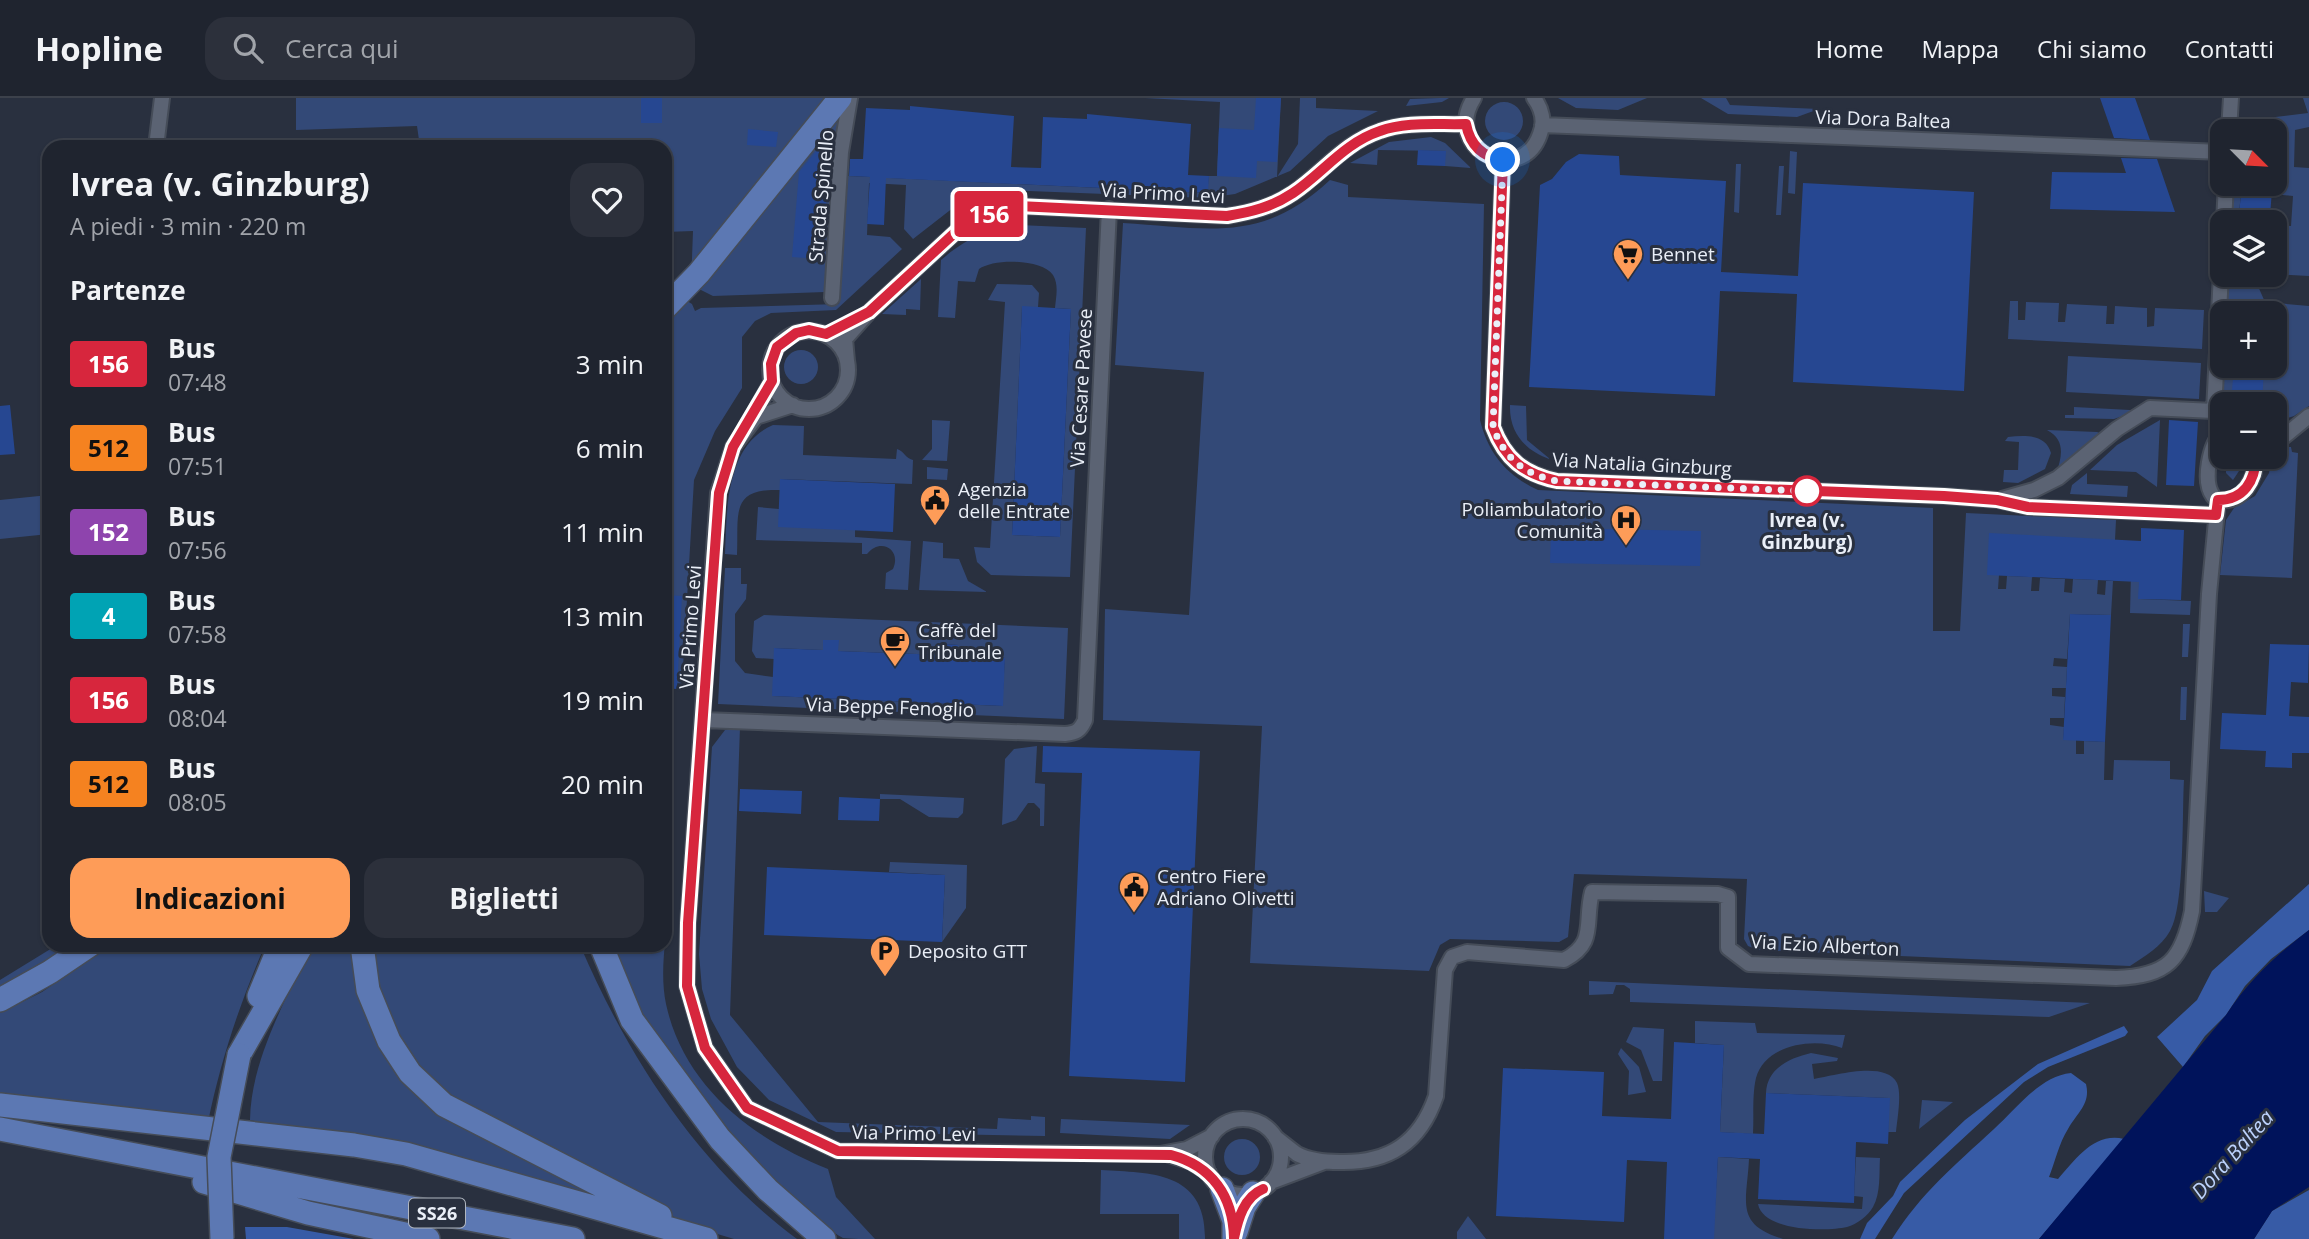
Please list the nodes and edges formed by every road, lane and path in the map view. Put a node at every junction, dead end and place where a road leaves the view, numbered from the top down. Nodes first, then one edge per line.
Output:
1 (162, 98) edge
2 (840, 98) edge
3 (850, 98) edge
4 (1474, 98) edge
5 (1534, 98) edge
6 (2231, 98) edge
7 (2230, 119) edge
8 (1466, 124) junction
9 (1542, 125) junction
10 (157, 140) edge
11 (2210, 152) edge
12 (1503, 160) junction
13 (1109, 209) junction
14 (2221, 287) edge
15 (832, 298) dead end
16 (672, 310) edge
17 (869, 312) junction
18 (826, 334) junction
19 (847, 361) junction
20 (772, 381) junction
21 (2219, 392) edge
22 (793, 405) junction
23 (2210, 415) edge
24 (2304, 419) edge
25 (2287, 426) edge
26 (745, 430) junction
27 (2287, 434) edge
28 (2210, 462) edge
29 (2253, 469) edge
30 (1997, 500) junction
31 (2217, 507) junction
32 (703, 720) junction
33 (1075, 733) joint
34 (80, 952) edge
35 (277, 952) edge
36 (298, 952) edge
37 (363, 952) edge
38 (604, 952) edge
39 (0, 1000) edge
40 (239, 1055) junction
41 (0, 1105) edge
42 (0, 1129) edge
43 (1212, 1136) junction
44 (1275, 1137) junction
45 (77, 1144) junction
46 (1160, 1154) junction
47 (1325, 1162) junction
48 (1215, 1181) junction
49 (1262, 1188) junction
50 (222, 1239) edge
51 (428, 1239) edge
52 (573, 1239) edge
53 (706, 1239) edge
54 (824, 1239) edge
55 (1234, 1239) edge

1 - 10 street
2 - 16 main road
3 - 15 street, Strada Spinello
4 - 8 street
5 - 9 street
6 - 7 street
8 - 12 street
8 - 13 street, Via Primo Levi
9 - 11 street, Via Dora Baltea
9 - 12 street
12 - 30 street, Via Natalia Ginzburg
13 - 17 street, Via Primo Levi
13 - 33 street, Via Cesare Pavese
14 - 21 street
17 - 18 street, Via Primo Levi
17 - 19 street, Via Primo Levi
18 - 19 street
18 - 20 street
19 - 22 street
20 - 22 street
20 - 26 street, Via Primo Levi
22 - 26 street, Via Primo Levi
23 - 30 street, Via Natalia Ginzburg
24 - 25 street
24 - 27 street
26 - 32 street, Via Primo Levi
28 - 31 street
29 - 31 street
30 - 31 street, Via Natalia Ginzburg
31 - 47 street, Via Ezio Alberton
32 - 33 street, Via Beppe Fenoglio
32 - 46 street, Via Primo Levi
34 - 39 main road
35 - 40 main road
36 - 40 main road
37 - 53 main road
38 - 54 main road
40 - 50 main road, bridge
41 - 53 main road
42 - 45 main road, SS26
43 - 44 street
43 - 46 street, Via Primo Levi
43 - 48 street
44 - 47 street, Via Ezio Alberton
44 - 49 street
45 - 51 main road
45 - 52 main road, SS26
46 - 48 street, Via Primo Levi
47 - 49 street
48 - 49 street
48 - 55 main road
49 - 55 main road

